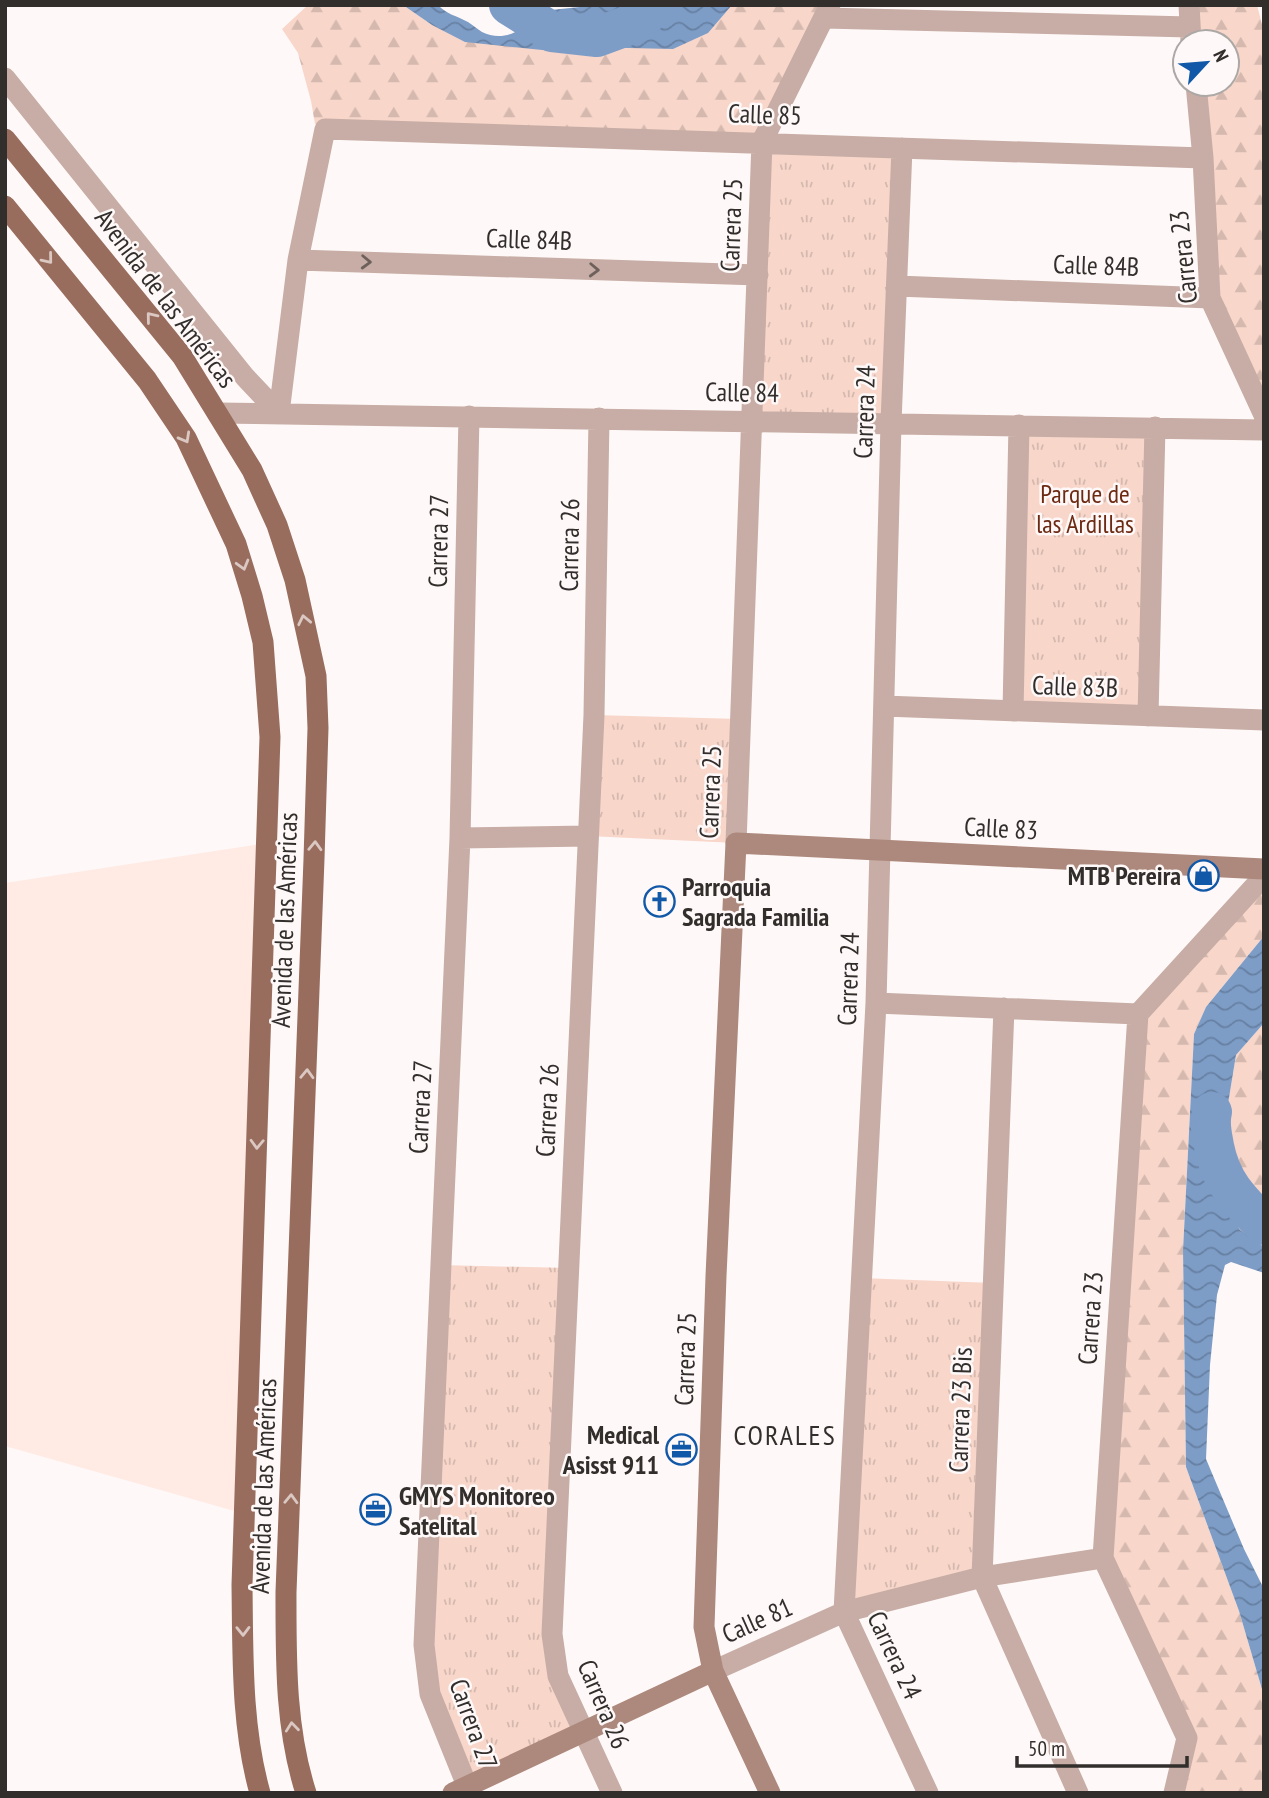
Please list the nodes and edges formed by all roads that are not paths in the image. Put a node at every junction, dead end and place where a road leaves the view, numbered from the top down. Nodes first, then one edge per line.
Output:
1 (827, 12) edge
2 (1190, 25) edge
3 (5, 78) edge
4 (1197, 98) edge
5 (5, 139) edge
6 (762, 142) junction
7 (902, 148) junction
8 (1203, 158) junction
9 (5, 206) edge
10 (298, 260) junction
11 (758, 275) junction
12 (897, 286) junction
13 (1210, 298) junction
14 (218, 413) junction
15 (279, 413) junction
16 (1264, 415) edge
17 (469, 416) junction
18 (599, 418) junction
19 (751, 421) junction
20 (891, 423) junction
21 (1019, 425) junction
22 (1155, 427) junction
23 (1264, 430) edge
24 (884, 706) junction
25 (1013, 711) junction
26 (1148, 716) junction
27 (1264, 720) edge
28 (588, 836) junction
29 (460, 838) junction
30 (736, 843) junction
31 (879, 850) junction
32 (1264, 869) edge
33 (1264, 876) edge
34 (876, 1003) junction
35 (1004, 1008) junction
36 (1138, 1014) junction
37 (1103, 1558) junction
38 (982, 1577) junction
39 (844, 1612) junction
40 (713, 1671) junction
41 (584, 1733) junction
42 (463, 1791) edge
43 (260, 1793) edge
44 (306, 1793) edge
45 (612, 1793) edge
46 (770, 1793) edge
47 (928, 1793) edge
48 (1078, 1793) edge
49 (1174, 1793) edge

1 - 2 street
1 - 6 street, Carrera 25
3 - 15 street
4 - 8 street, Carrera 23
14 -> 5 main road, Avenida de las Américas
6 - 7 street, Calle 85
6 - 10 street, Calle 85
6 - 11 street, Carrera 25
7 - 8 street, Calle 85
7 - 12 street, Carrera 24
8 - 13 street, Carrera 23
9 -> 43 main road, Avenida de las Américas
10 -> 11 street, Calle 84B
10 - 15 street
11 - 19 street, Carrera 25
12 - 13 street, Calle 84B
12 - 20 street, Carrera 24
13 - 16 street, Carrera 23
14 - 15 street, Calle 84
44 -> 14 main road, Avenida de las Américas
15 - 17 street, Calle 84
17 - 18 street, Calle 84
17 - 29 street, Carrera 27
18 - 19 street, Calle 84
18 - 28 street, Carrera 26
19 - 20 street, Calle 84
19 - 30 street, Carrera 25
20 - 21 street, Calle 84
20 - 24 street, Carrera 24
21 - 22 street, Calle 84
21 - 25 street
22 - 23 street, Calle 84
22 - 26 street
24 - 25 street, Calle 83B
24 - 31 street, Carrera 24
25 - 26 street, Calle 83B
26 - 27 street, Calle 83B
28 - 29 street
28 - 41 street, Carrera 26
29 - 42 street, Carrera 27
30 - 31 street, Calle 83
30 - 40 street, Carrera 25
31 - 32 street, Calle 83
31 - 34 street, Carrera 24
33 - 36 street
34 - 35 street
34 - 39 street, Carrera 24
35 - 36 street
35 - 38 street, Carrera 23 Bis
36 - 37 street, Carrera 23
37 - 38 street, Calle 81
37 - 49 street, Carrera 23
38 - 39 street, Calle 81
38 - 48 street, Carrera 23 Bis
39 - 40 street, Calle 81
39 - 47 street, Carrera 24
40 - 41 street, Calle 81
40 - 46 street, Carrera 25
41 - 42 street, Calle 81
41 - 45 street, Carrera 26

